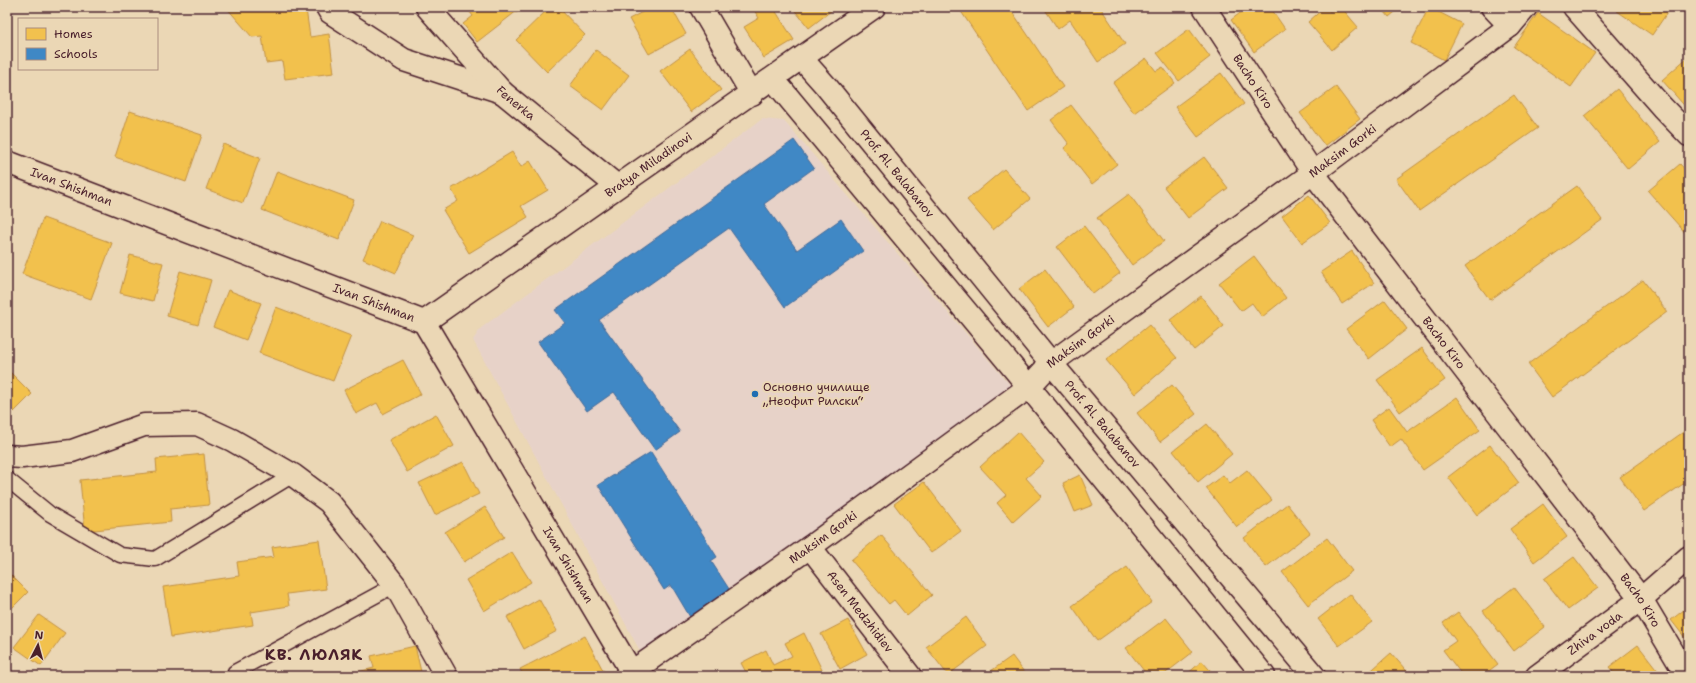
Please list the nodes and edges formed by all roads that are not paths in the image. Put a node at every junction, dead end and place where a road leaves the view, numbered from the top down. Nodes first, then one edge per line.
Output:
1 (327, 7) edge
2 (427, 7) edge
3 (701, 7) edge
4 (874, 7) edge
5 (1204, 7) edge
6 (1492, 7) edge
7 (1526, 7) edge
8 (1574, 7) edge
9 (1510, 26) junction
10 (802, 59) junction
11 (773, 79) junction
12 (502, 92) junction
13 (752, 94) junction
14 (1689, 134) edge
15 (7, 162) edge
16 (1313, 173) junction
17 (617, 186) junction
18 (424, 322) junction
19 (1051, 363) junction
20 (1029, 387) junction
21 (7, 456) edge
22 (292, 475) junction
23 (7, 479) edge
24 (810, 547) junction
25 (1689, 557) edge
26 (395, 585) junction
27 (1641, 599) junction
28 (235, 672) dead end
29 (631, 675) edge
30 (446, 676) edge
31 (910, 676) edge
32 (1264, 676) edge
33 (1314, 676) edge
34 (1537, 676) edge
35 (1687, 676) edge

1 - 12 street
2 - 12 street, Fenerka
3 - 13 street
4 - 10 street, Bratya Miladinovi
5 - 16 street, Bacho Kiro
6 - 9 street
7 - 9 street, Maksim Gorki
8 - 14 street
9 - 16 street, Maksim Gorki
10 - 11 street, Bratya Miladinovi
10 - 19 street, Prof. Al. Balabanov
11 - 13 street, Bratya Miladinovi
11 - 20 street
12 - 17 street, Fenerka
13 - 17 street, Bratya Miladinovi
15 - 18 street, Ivan Shishman
16 - 19 street, Maksim Gorki
16 - 27 street, Bacho Kiro
17 - 18 street, Bratya Miladinovi
18 - 29 street, Ivan Shishman
19 - 20 street, Maksim Gorki
19 - 33 street, Prof. Al. Balabanov
20 - 24 street, Maksim Gorki
20 - 32 street
21 - 22 street
22 - 23 lane
22 - 26 street
24 - 29 street, Maksim Gorki
24 - 31 street, Asen Medzhidiev
25 - 27 street, Zhiva voda
26 - 28 lane
26 - 30 street
27 - 34 street, Zhiva voda
27 - 35 street, Bacho Kiro

